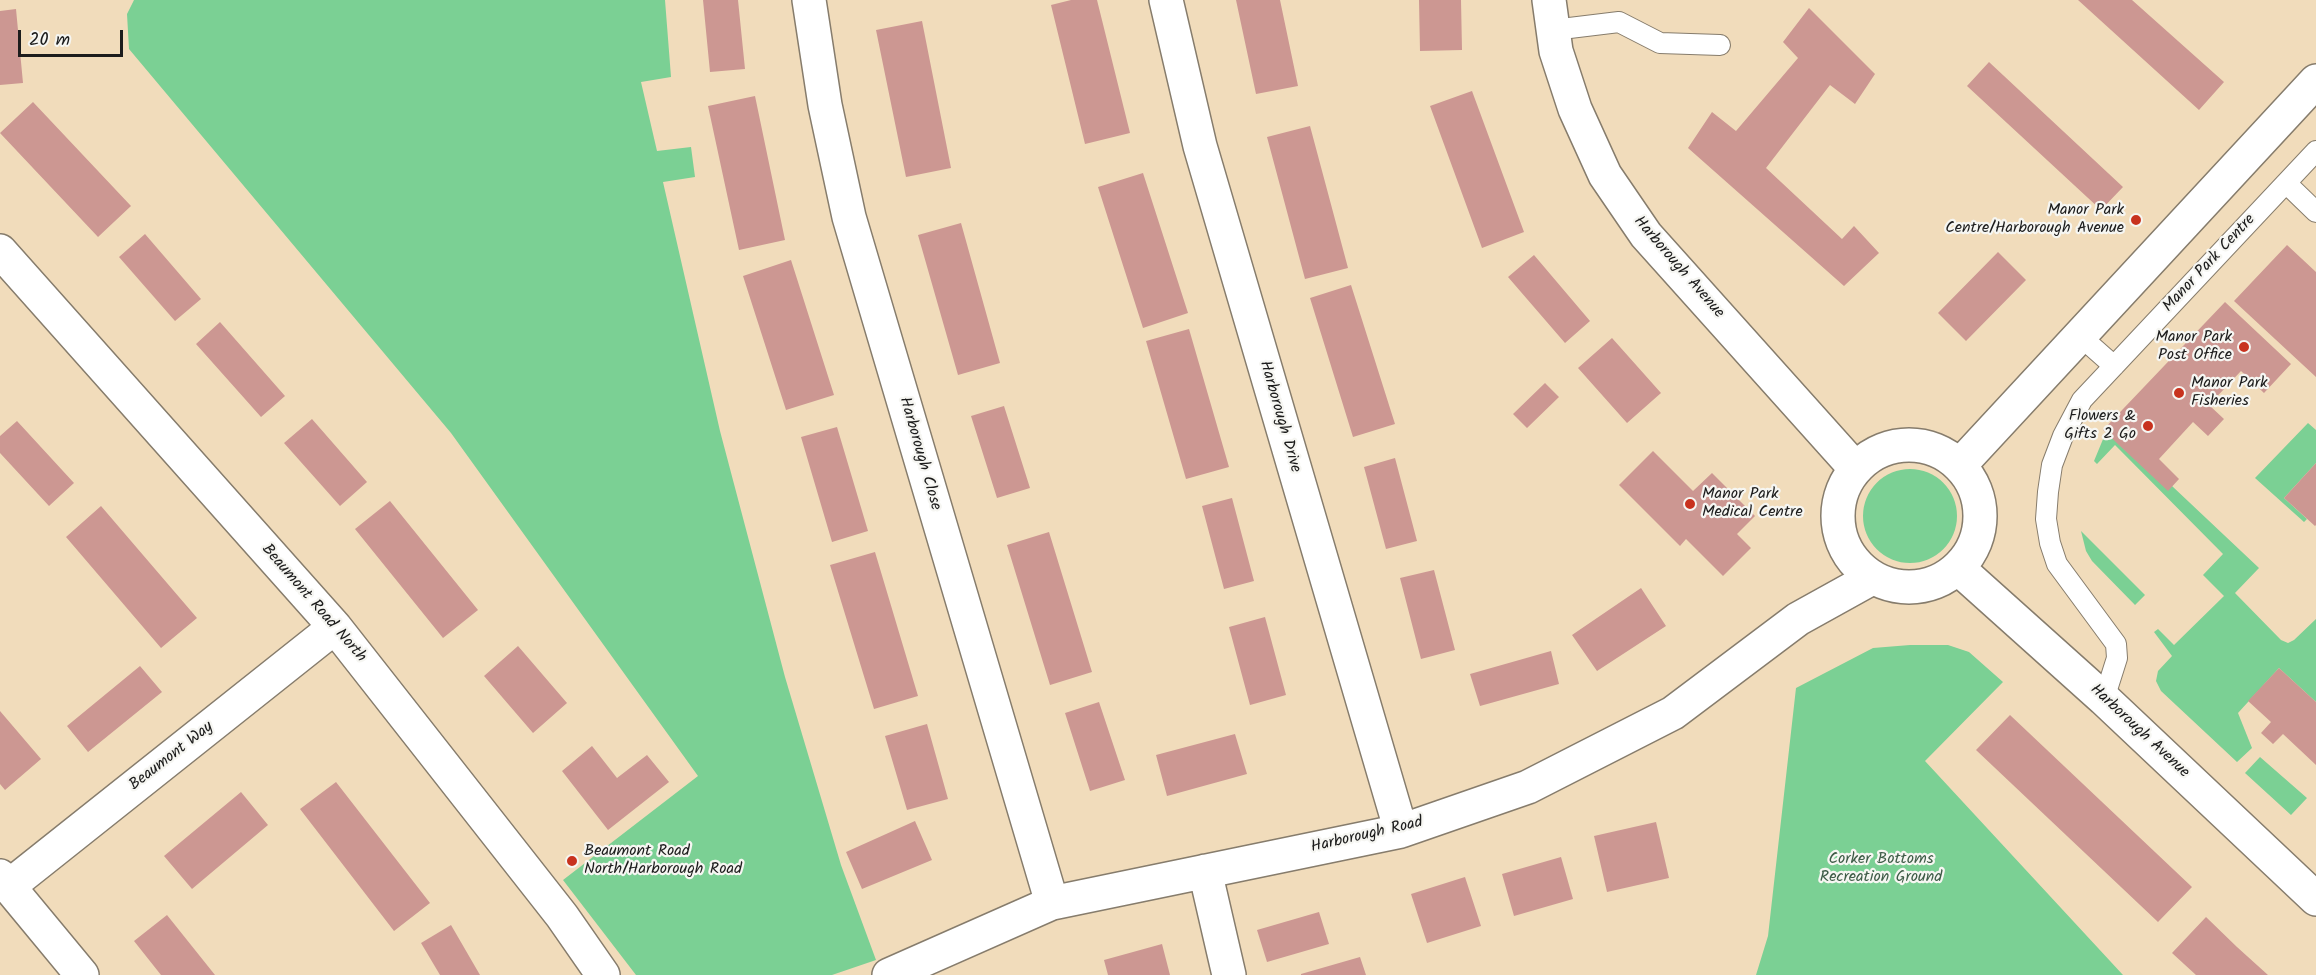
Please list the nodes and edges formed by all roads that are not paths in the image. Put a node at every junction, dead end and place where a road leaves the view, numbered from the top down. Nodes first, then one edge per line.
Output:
1 (809, 0) edge
2 (1166, 0) edge
3 (1551, 15) edge
4 (1720, 45) dead end
5 (2316, 81) edge
6 (2316, 151) edge
7 (2286, 183) junction
8 (2316, 212) edge
9 (0, 251) edge
10 (2079, 335) junction
11 (2114, 366) junction
12 (1960, 465) junction
13 (1855, 468) junction
14 (1959, 569) junction
15 (1872, 578) junction
16 (335, 627) junction
17 (2104, 699) junction
18 (1401, 831) junction
19 (1205, 871) junction
20 (4, 881) edge
21 (2316, 899) edge
22 (1052, 903) junction
23 (82, 975) edge
24 (603, 975) edge
25 (889, 975) edge
26 (1229, 975) edge

1 - 22 street, Harborough Close
2 - 18 street, Harborough Drive
3 - 4 lane
3 - 13 street, Harborough Avenue
5 - 10 street
6 - 7 lane, Manor Park Centre
7 - 8 lane
7 - 11 lane, Manor Park Centre
9 - 16 street, Beaumont Road North
10 - 11 lane
10 - 12 street
11 - 17 lane, Manor Park Centre
12 - 13 street
12 - 14 street
13 - 15 street
14 - 15 street
14 - 17 street, Harborough Avenue
15 - 18 street, Harborough Road
16 - 20 street, Beaumont Way
16 - 24 street, Beaumont Road North
17 - 21 street, Harborough Avenue
18 - 19 street, Harborough Road
19 - 22 street, Harborough Road
19 - 26 street
20 - 23 street
22 - 25 street, Harborough Road

